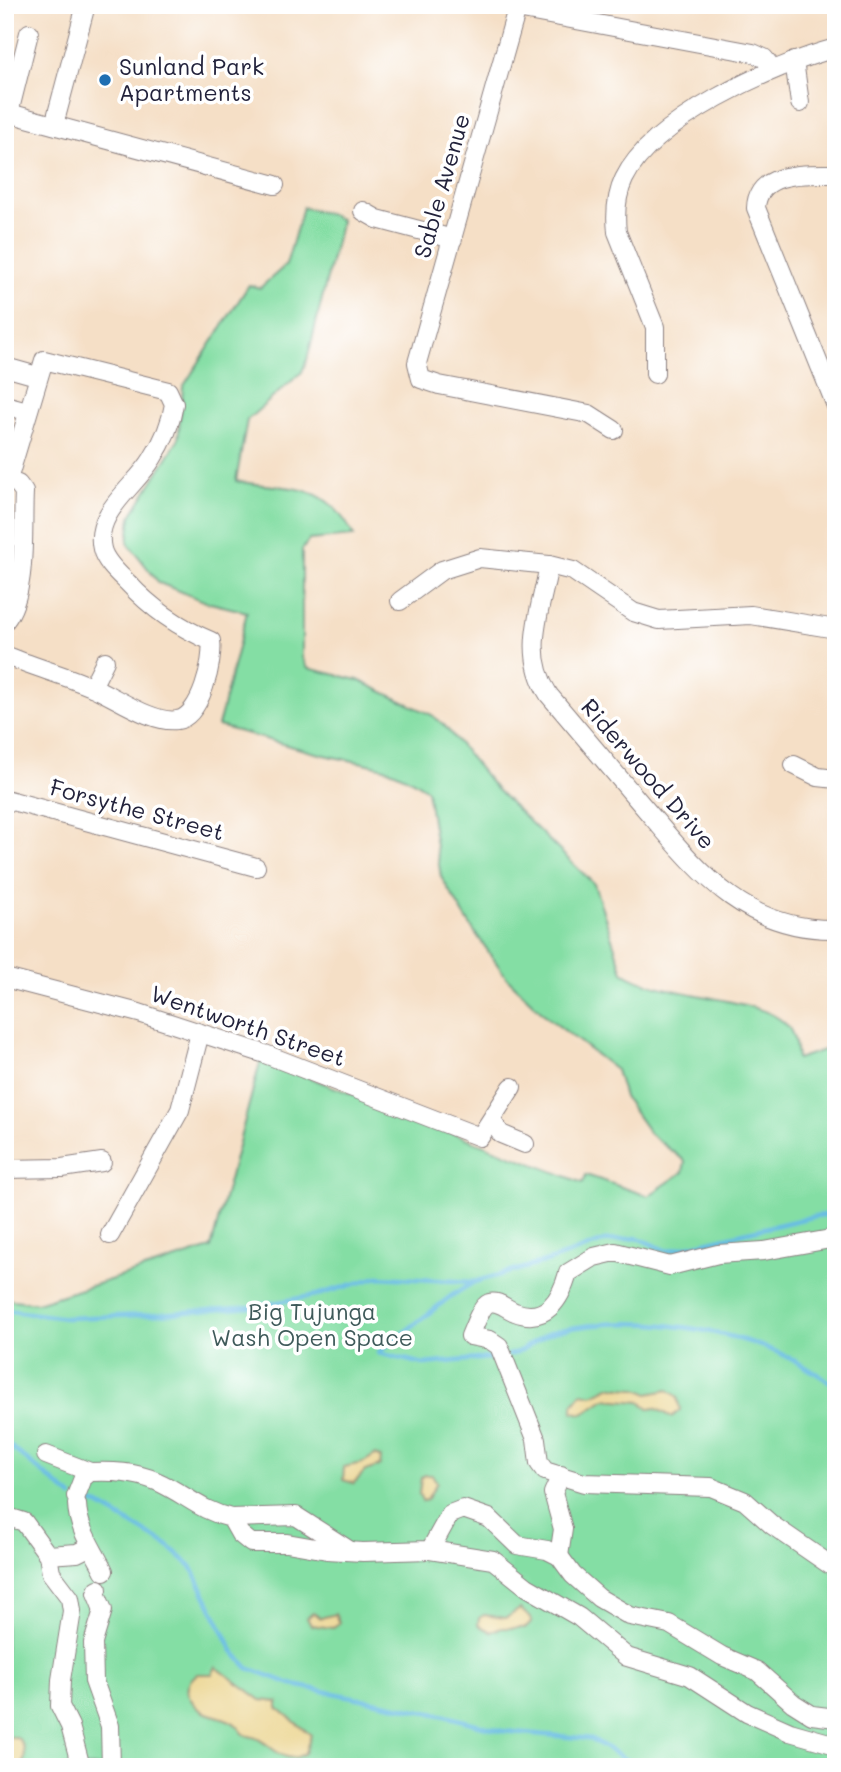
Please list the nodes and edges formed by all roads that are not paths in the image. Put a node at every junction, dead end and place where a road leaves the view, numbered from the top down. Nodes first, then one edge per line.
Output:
1 (86, 5) edge
2 (518, 7) edge
3 (29, 33) dead end
4 (836, 48) edge
5 (794, 61) junction
6 (772, 69) junction
7 (800, 103) dead end
8 (7, 112) edge
9 (54, 125) junction
10 (836, 174) edge
11 (275, 185) dead end
12 (363, 211) dead end
13 (453, 239) junction
14 (5, 367) edge
15 (656, 374) dead end
16 (37, 376) junction
17 (5, 405) edge
18 (836, 406) edge
19 (27, 411) junction
20 (614, 430) dead end
21 (11, 447) edge
22 (7, 480) edge
23 (549, 565) junction
24 (400, 601) dead end
25 (5, 621) edge
26 (836, 629) edge
27 (5, 655) edge
28 (105, 661) dead end
29 (92, 687) junction
30 (794, 765) dead end
31 (836, 779) edge
32 (5, 799) edge
33 (256, 867) dead end
34 (836, 929) edge
35 (5, 978) edge
36 (200, 1033) junction
37 (512, 1087) dead end
38 (492, 1121) junction
39 (525, 1144) dead end
40 (102, 1161) dead end
41 (5, 1169) edge
42 (110, 1235) dead end
43 (836, 1238) edge
44 (46, 1455) dead end
45 (90, 1472) junction
46 (561, 1475) junction
47 (5, 1516) edge
48 (231, 1518) junction
49 (83, 1550) junction
50 (430, 1550) junction
51 (352, 1551) junction
52 (48, 1555) junction
53 (559, 1556) junction
54 (836, 1569) edge
55 (104, 1570) dead end
56 (61, 1584) junction
57 (98, 1589) dead end
58 (836, 1718) edge
59 (836, 1745) edge
60 (81, 1767) edge
61 (111, 1767) edge

1 - 9 street
2 - 6 street
2 - 13 street, Sable Avenue
3 - 8 street
4 - 5 street
5 - 6 street
5 - 7 street
6 - 15 street
8 - 9 street
9 - 11 street
10 - 18 street
12 - 13 street
13 - 20 street, Sable Avenue
14 - 16 street
16 - 19 street
16 - 29 street
17 - 19 street
19 - 21 street
21 - 22 street
22 - 25 street
23 - 24 street
23 - 26 street
23 - 34 street, Riderwood Drive
27 - 29 street
28 - 29 street
30 - 31 street
32 - 33 street, Forsythe Street
35 - 36 street, Wentworth Street
36 - 38 street, Wentworth Street
36 - 42 street
37 - 38 street
38 - 39 street
40 - 41 street
43 - 46 street
44 - 45 street
45 - 48 street
45 - 49 street
46 - 53 street
46 - 54 street
47 - 52 street
48 - 51 street
48 - 51 street
49 - 52 street
49 - 55 street
49 - 56 street
50 - 51 street
50 - 53 street
50 - 59 street
52 - 56 street
53 - 58 street
56 - 60 street
57 - 61 street

